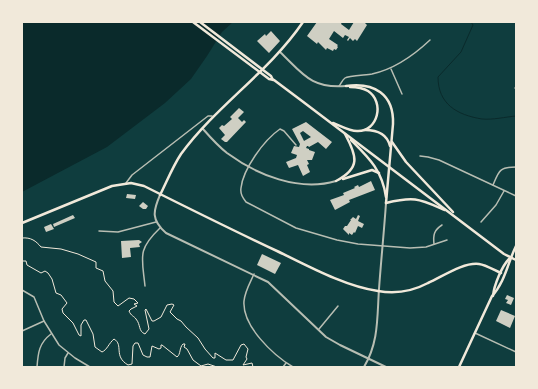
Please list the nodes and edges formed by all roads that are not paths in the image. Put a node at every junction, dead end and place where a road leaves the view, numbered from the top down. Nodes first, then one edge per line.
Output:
1 (193, 22) edge
2 (200, 22) edge
3 (303, 22) edge
4 (430, 40) dead end
5 (280, 52) junction
6 (391, 69) junction
7 (274, 80) junction
8 (346, 86) junction
9 (339, 87) junction
10 (402, 94) dead end
11 (214, 117) junction
12 (329, 121) junction
13 (203, 129) junction
14 (364, 130) junction
15 (343, 132) junction
16 (391, 141) junction
17 (296, 145) dead end
18 (391, 149) junction
19 (420, 156) dead end
20 (249, 166) junction
21 (516, 167) edge
22 (379, 173) junction
23 (336, 181) junction
24 (126, 183) junction
25 (493, 185) junction
26 (504, 191) junction
27 (160, 194) junction
28 (516, 196) edge
29 (386, 203) junction
30 (450, 212) junction
31 (460, 220) junction
32 (156, 222) junction
33 (481, 222) dead end
34 (22, 223) edge
35 (442, 225) dead end
36 (160, 228) junction
37 (99, 232) dead end
38 (447, 240) dead end
39 (434, 244) junction
40 (382, 246) junction
41 (516, 246) edge
42 (510, 258) junction
43 (516, 260) edge
44 (501, 273) junction
45 (254, 274) junction
46 (145, 286) dead end
47 (22, 290) edge
48 (378, 292) junction
49 (492, 296) junction
50 (338, 306) dead end
51 (44, 321) junction
52 (318, 330) junction
53 (22, 331) edge
54 (475, 333) junction
55 (51, 334) junction
56 (516, 352) edge
57 (68, 353) junction
58 (369, 359) junction
59 (286, 363) junction
60 (37, 367) edge
61 (64, 367) edge
62 (90, 367) edge
63 (282, 367) edge
64 (293, 367) edge
65 (364, 367) edge
66 (386, 367) edge
67 (459, 367) edge

1 - 7 main road
2 - 7 main road
3 - 5 main road
4 - 6 street
5 - 9 street
5 - 11 main road
6 - 9 street
6 - 10 street
7 - 12 main road
8 - 9 street
8 - 14 main road
8 - 16 main road
11 - 13 main road
11 - 24 street
12 - 14 main road
12 - 15 main road
13 - 20 street
13 - 27 main road
14 - 18 main road
15 - 22 main road
15 - 23 main road
15 - 30 main road
16 - 18 main road
16 - 31 main road
17 - 20 street
18 - 29 main road
19 - 25 street
20 - 23 street
20 - 40 street
21 - 25 street
22 - 23 main road
22 - 29 main road
24 - 27 main road
24 - 34 main road
25 - 26 street
26 - 28 street
26 - 33 street
27 - 32 street
27 - 48 main road
29 - 30 main road
29 - 40 street
30 - 31 main road
31 - 42 main road
32 - 36 street
32 - 37 street
35 - 39 street
36 - 45 street
36 - 46 street
38 - 39 street
39 - 40 street
40 - 48 street
41 - 42 main road
42 - 43 main road
42 - 44 main road
42 - 49 main road
44 - 48 main road
44 - 49 main road
45 - 52 street
45 - 59 street
47 - 51 street
48 - 58 street
49 - 54 main road
50 - 52 street
51 - 53 street
51 - 55 street
52 - 58 street
54 - 56 street
54 - 67 main road
55 - 57 street
55 - 60 street
57 - 61 street
57 - 62 street
58 - 65 street
58 - 66 street
59 - 63 street
59 - 64 street

